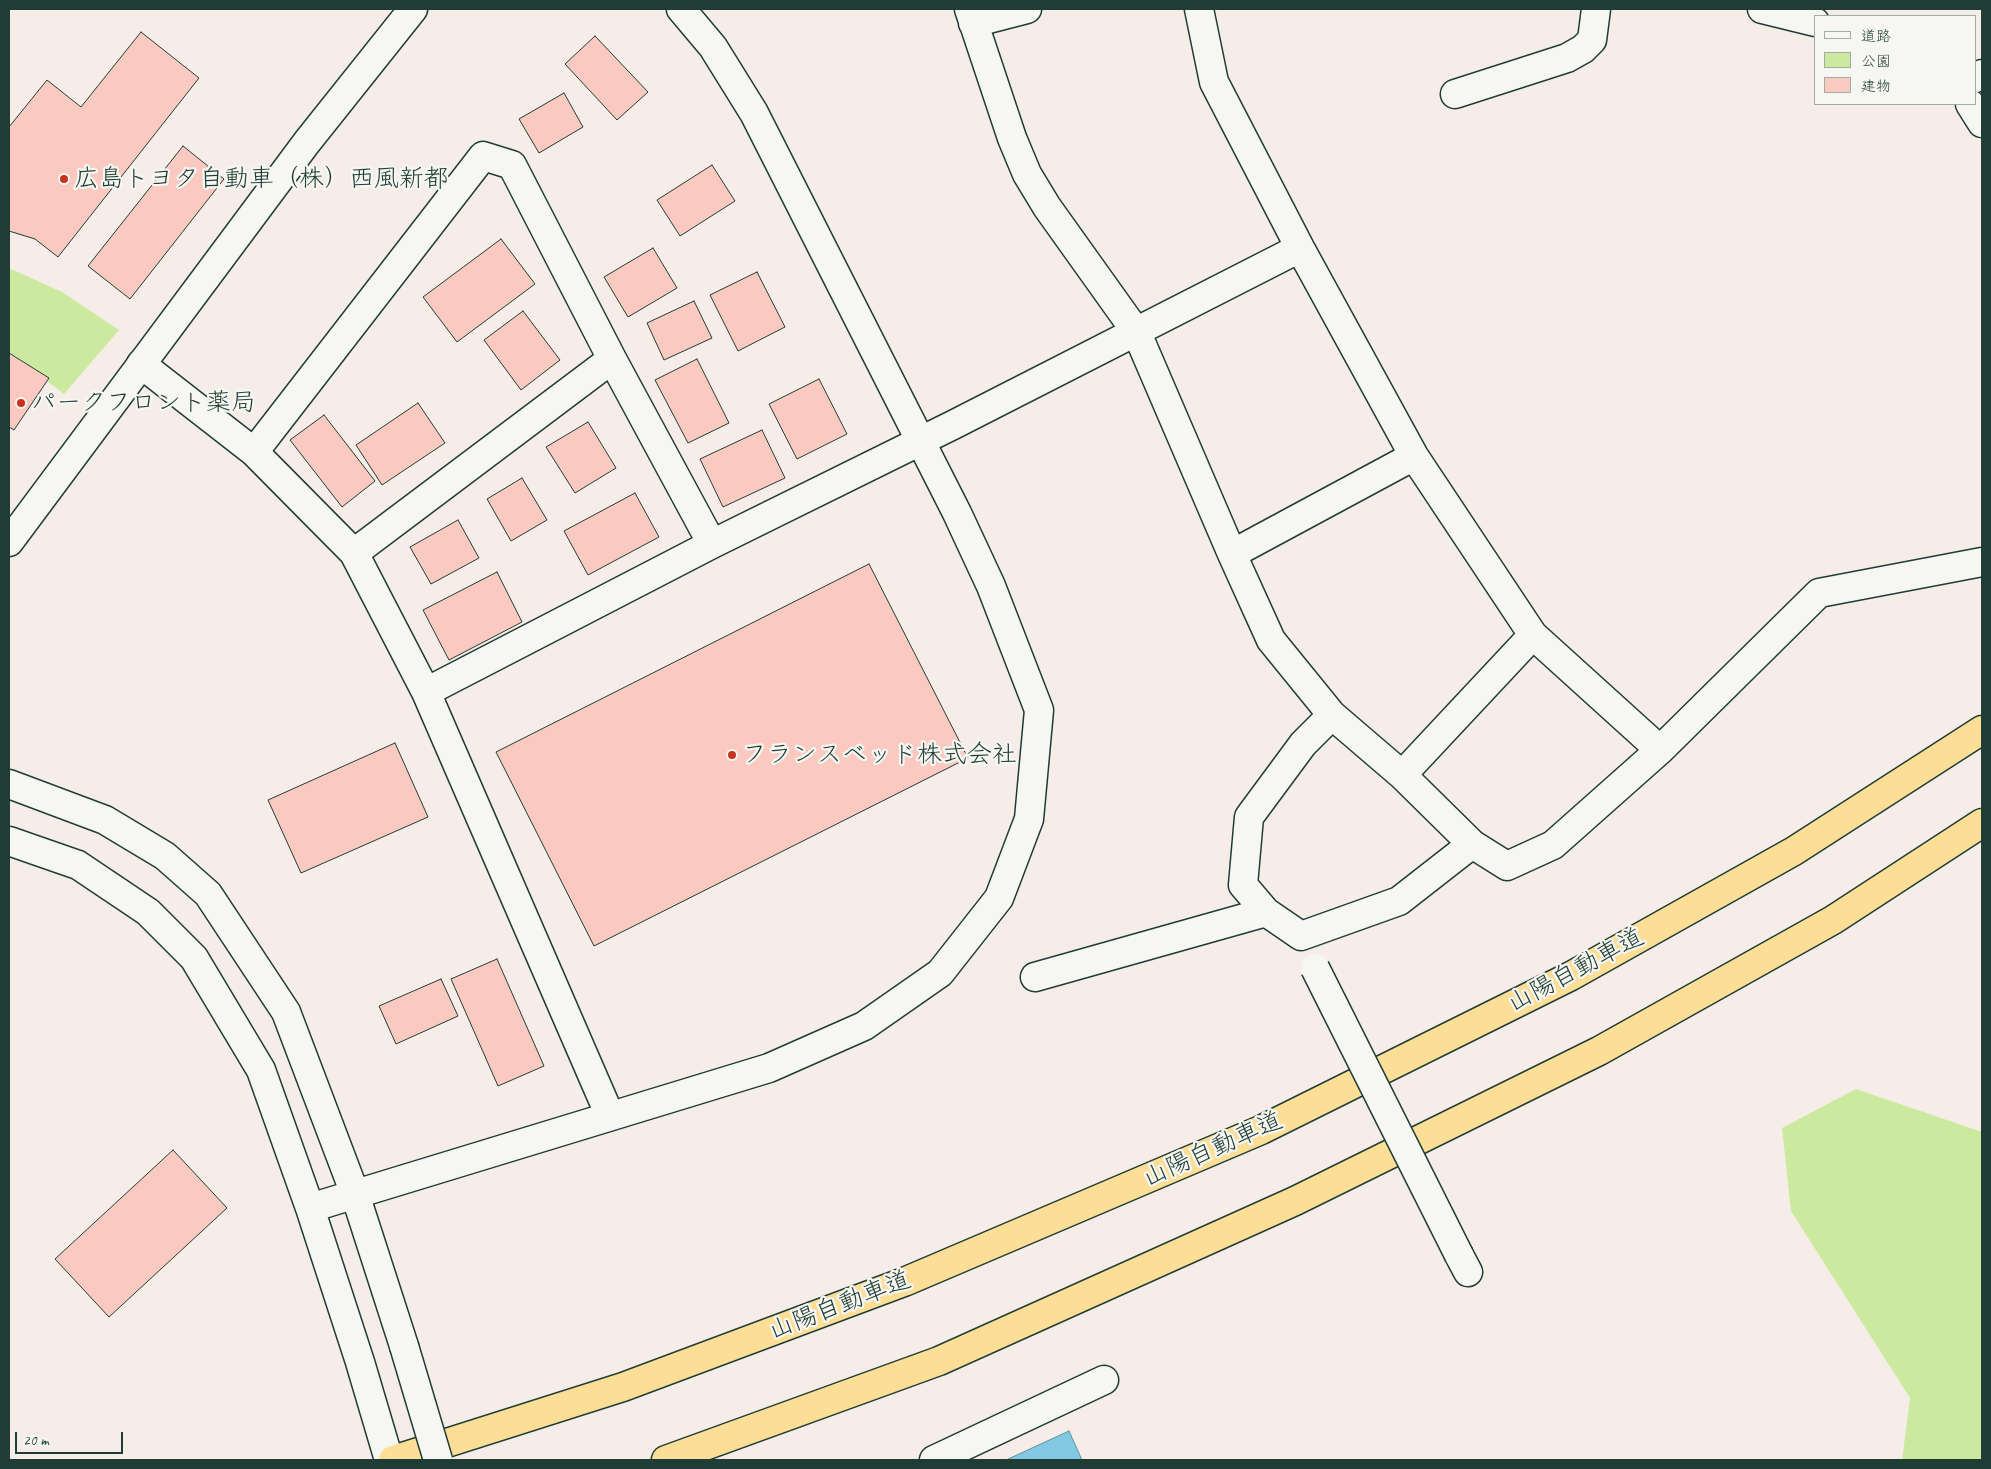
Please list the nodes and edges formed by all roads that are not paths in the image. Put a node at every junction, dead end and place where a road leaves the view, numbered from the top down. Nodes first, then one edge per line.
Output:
1 (413, 9) edge
2 (681, 9) edge
3 (1027, 9) edge
4 (1199, 9) edge
5 (1596, 9) edge
6 (1762, 9) edge
7 (971, 16) edge
8 (1814, 22) edge
9 (1455, 94) dead end
10 (1971, 105) edge
11 (1982, 124) edge
12 (1300, 248) junction
13 (1137, 332) junction
14 (612, 359) junction
15 (141, 364) junction
16 (920, 441) junction
17 (254, 452) junction
18 (1414, 456) junction
19 (9, 542) edge
20 (712, 544) junction
21 (354, 553) junction
22 (1232, 554) junction
23 (1982, 562) edge
24 (1533, 635) junction
25 (426, 692) junction
26 (1332, 716) junction
27 (1982, 730) edge
28 (1660, 750) junction
29 (1402, 775) junction
30 (9, 784) edge
31 (1982, 823) edge
32 (9, 841) edge
33 (1472, 844) junction
34 (1266, 912) junction
35 (1301, 936) junction
36 (1035, 977) dead end
37 (610, 1116) junction
38 (355, 1194) junction
39 (310, 1208) junction
40 (1464, 1264) dead end
41 (1104, 1380) dead end
42 (389, 1460) edge
43 (393, 1460) edge
44 (438, 1460) edge
45 (666, 1460) edge
46 (934, 1460) edge

1 - 15 street
2 - 16 street
3 - 7 street
4 - 12 street
5 - 9 street
6 - 8 street
7 - 13 street
10 - 11 street
12 - 13 street
12 - 18 street
13 - 16 street
13 - 22 street
14 - 17 street
14 - 20 street
14 - 21 street
15 - 17 street
15 - 19 street
16 - 20 street
16 - 37 street
17 - 21 street
18 - 22 street
18 - 24 street
20 - 25 street
21 - 25 street
22 - 26 street
23 - 28 street
24 - 28 street
24 - 29 street
25 - 37 street
26 - 29 street
26 - 34 street
27 - 43 highway, 山陽自動車道
28 - 33 street
29 - 33 street
30 - 38 street
31 - 45 highway
32 - 39 street
33 - 35 street
34 - 35 street
34 - 36 street
35 - 40 street, bridge
37 - 38 street
38 - 39 street
38 - 44 street, bridge
39 - 42 street
41 - 46 street

